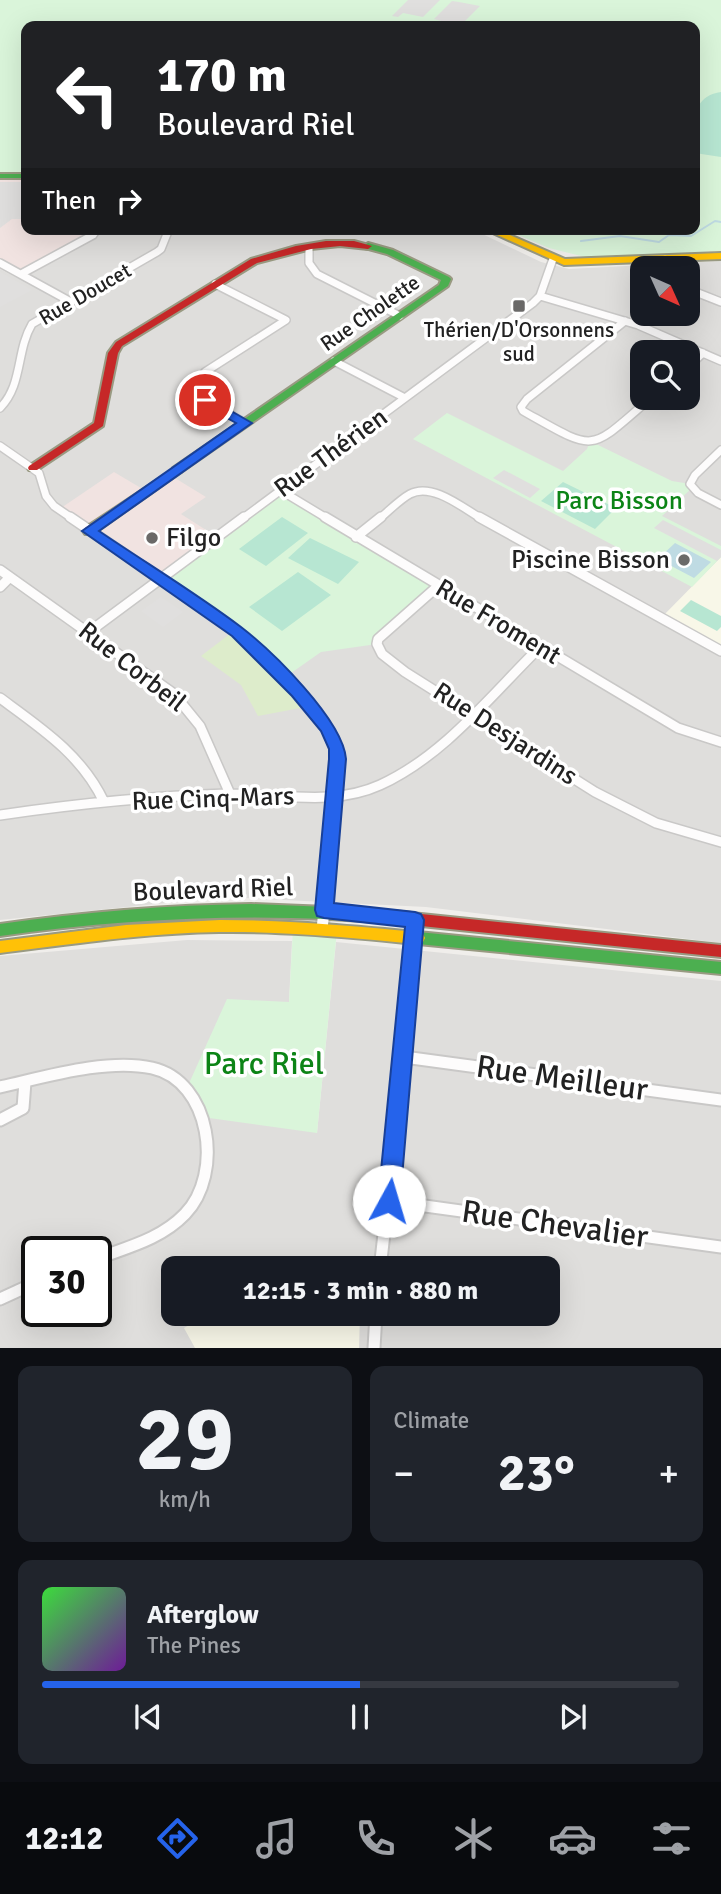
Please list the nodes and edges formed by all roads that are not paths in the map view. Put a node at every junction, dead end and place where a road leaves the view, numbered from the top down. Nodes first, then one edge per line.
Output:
1 (0, 176) edge
2 (21, 176) edge
3 (87, 235) edge
4 (167, 235) edge
5 (501, 235) edge
6 (309, 248) junction
7 (721, 256) edge
8 (553, 259) junction
9 (700, 259) edge
10 (0, 263) edge
11 (630, 263) edge
12 (21, 274) junction
13 (215, 284) junction
14 (700, 294) edge
15 (540, 296) junction
16 (71, 302) junction
17 (721, 302) edge
18 (400, 316) junction
19 (625, 321) junction
20 (703, 353) junction
21 (700, 356) edge
22 (334, 361) junction
23 (721, 361) edge
24 (405, 398) junction
25 (0, 408) edge
26 (637, 410) edge
27 (245, 423) junction
28 (0, 446) edge
29 (721, 450) edge
30 (33, 468) junction
31 (280, 491) junction
32 (721, 505) edge
33 (89, 531) junction
34 (356, 537) junction
35 (0, 570) edge
36 (10, 577) junction
37 (161, 579) junction
38 (438, 586) junction
39 (0, 587) edge
40 (89, 632) junction
41 (540, 647) junction
42 (721, 651) edge
43 (0, 698) edge
44 (472, 713) junction
45 (721, 742) edge
46 (230, 794) junction
47 (336, 797) junction
48 (104, 802) junction
49 (0, 815) edge
50 (721, 842) edge
51 (324, 910) junction
52 (415, 920) junction
53 (33, 924) junction
54 (322, 929) junction
55 (0, 930) edge
56 (414, 938) junction
57 (34, 941) junction
58 (0, 947) edge
59 (721, 951) edge
60 (721, 968) edge
61 (404, 1057) junction
62 (25, 1082) junction
63 (0, 1087) edge
64 (721, 1100) edge
65 (0, 1120) edge
66 (389, 1201) junction
67 (721, 1247) edge
68 (112, 1253) edge
69 (382, 1256) edge
70 (21, 1290) edge
71 (0, 1300) edge
72 (375, 1326) edge
73 (374, 1348) edge

1 - 2 street
3 - 12 street, Rue Doucet
4 - 16 street, Rue Doucet
5 - 8 street
6 - 13 street, Rue Cholette
6 - 18 street
6 - 18 street, Rue Cholette
7 - 9 street
8 - 11 street
8 - 15 street
10 - 12 street
12 - 16 street
13 - 27 street
13 - 30 street, Rue Cholette
14 - 17 street
15 - 19 street
15 - 24 street, Rue Thérien
16 - 25 street, Rue Doucet
18 - 22 street, Rue Cholette
19 - 20 street
19 - 26 street
20 - 21 street
20 - 23 street
22 - 24 street
22 - 27 street, Rue Cholette
24 - 31 street, Rue Thérien
27 - 33 street, Rue Cholette
28 - 30 street
29 - 32 street
30 - 33 street
31 - 34 street, Rue Froment
31 - 37 street, Rue Thérien
33 - 37 street
34 - 38 street, Rue Froment
34 - 42 street
35 - 36 street, Rue Corbeil
36 - 39 street
36 - 40 street, Rue Corbeil
37 - 40 street, Rue Thérien
37 - 47 street
38 - 41 street, Rue Froment
38 - 44 street, Rue Desjardins
40 - 46 street, Rue Corbeil
41 - 44 street, Rue Cinq-Mars
41 - 45 street, Rue Froment
43 - 48 street
44 - 47 street, Rue Cinq-Mars
44 - 50 street, Rue Desjardins
46 - 47 street, Rue Cinq-Mars
46 - 48 street, Rue Cinq-Mars
47 - 51 street
48 - 49 street, Rue Cinq-Mars
51 - 52 street, Boulevard Riel
51 - 53 street, Boulevard Riel
51 - 54 street
52 - 56 street
52 - 59 street, Boulevard Riel
53 - 55 street, Boulevard Riel
53 - 57 street
54 - 56 street, Boulevard Riel
54 - 57 street, Boulevard Riel
56 - 60 street, Boulevard Riel
56 - 61 street
57 - 58 street, Boulevard Riel
61 - 64 street, Rue Meilleur
61 - 66 street
62 - 63 street
62 - 65 street
62 - 68 street
66 - 67 street, Rue Chevalier
66 - 69 street
70 - 71 street
72 - 73 street

